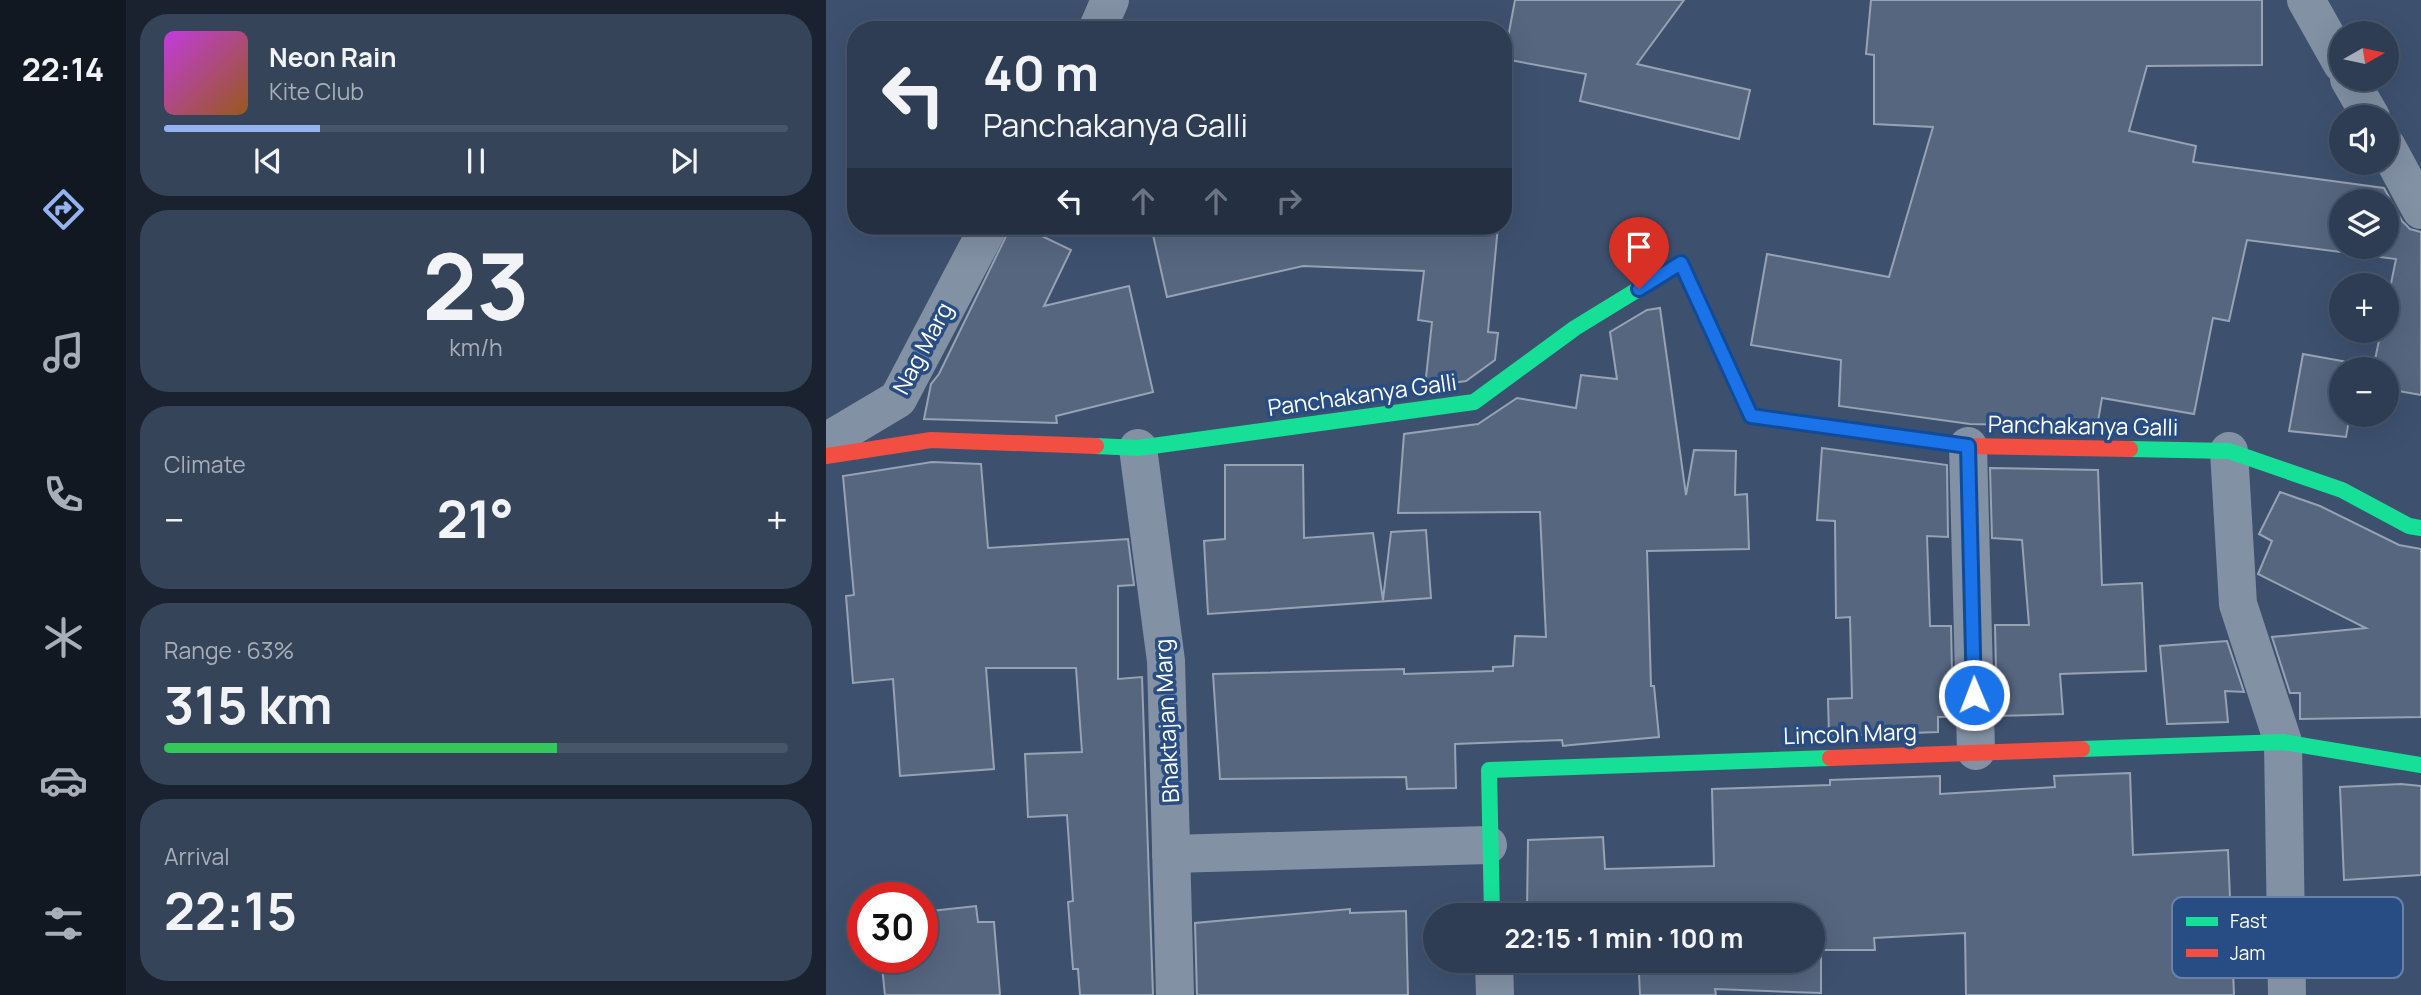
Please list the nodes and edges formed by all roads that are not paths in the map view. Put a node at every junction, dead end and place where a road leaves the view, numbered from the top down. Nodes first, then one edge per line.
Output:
1 (1110, 0) edge
2 (2306, 0) edge
3 (1101, 21) edge
4 (2329, 41) edge
5 (2399, 169) edge
6 (2421, 210) edge
7 (984, 235) edge
8 (826, 442) edge
9 (1968, 446) junction
10 (1138, 448) junction
11 (2229, 451) junction
12 (826, 456) edge
13 (2421, 528) edge
14 (2283, 742) junction
15 (1976, 751) junction
16 (2421, 765) edge
17 (1488, 845) junction
18 (1171, 854) junction
19 (2285, 897) edge
20 (1491, 903) edge
21 (1494, 973) edge
22 (1175, 995) edge
23 (1495, 995) edge

1 - 3 street
2 - 4 street
5 - 6 street
7 - 8 street, Nag Marg
9 - 10 street, Panchakanya Galli
9 - 11 street, Panchakanya Galli
9 - 15 street
10 - 12 street, Panchakanya Galli
10 - 18 street, Bhaktajan Marg
11 - 13 street, Panchakanya Galli
11 - 14 street
14 - 15 street, Lincoln Marg
14 - 16 street, Lincoln Marg
14 - 19 street
15 - 17 street, Lincoln Marg
17 - 18 street
17 - 20 street
18 - 22 street, Bhaktajan Marg
21 - 23 street

